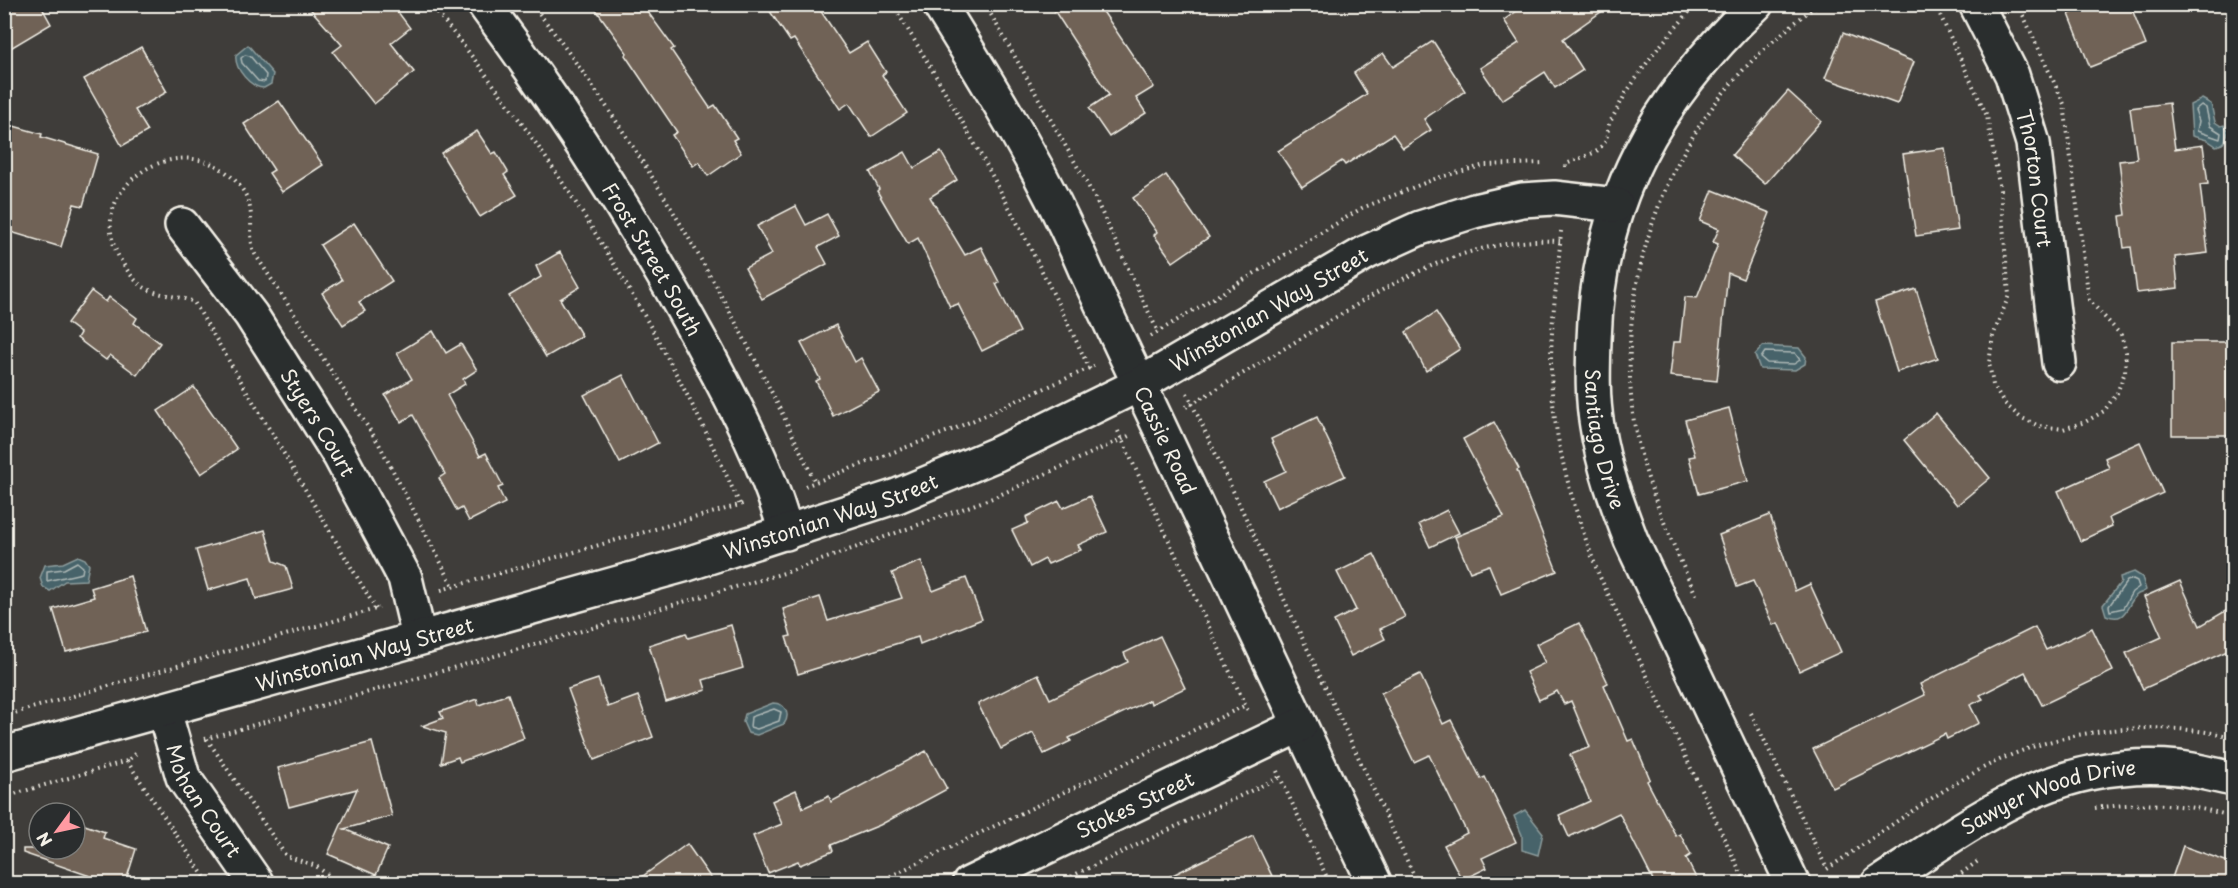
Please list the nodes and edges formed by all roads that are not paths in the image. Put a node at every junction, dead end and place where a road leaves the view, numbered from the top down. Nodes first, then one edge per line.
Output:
1 (484, 4) edge
2 (939, 4) edge
3 (1756, 4) edge
4 (1977, 4) edge
5 (1616, 205) junction
6 (182, 225) dead end
7 (2059, 363) dead end
8 (1140, 384) junction
9 (786, 533) junction
10 (419, 637) junction
11 (164, 711) junction
12 (1300, 725) junction
13 (4, 754) edge
14 (2234, 779) edge
15 (257, 884) edge
16 (969, 884) edge
17 (1375, 884) edge
18 (1793, 884) edge
19 (1878, 884) edge

1 - 9 street, Frost Street South
2 - 8 street, Cassie Road
3 - 5 street, Santiago Drive
4 - 7 street, Thorton Court
5 - 8 street, Winstonian Way Street
5 - 18 street, Santiago Drive
6 - 10 street, Styers Court
8 - 9 street, Winstonian Way Street
8 - 12 street, Cassie Road
9 - 10 street, Winstonian Way Street
10 - 11 street, Winstonian Way Street
11 - 13 street, Winstonian Way Street
11 - 15 street, Mohan Court
12 - 16 street, Stokes Street
12 - 17 street, Cassie Road
14 - 19 street, Sawyer Wood Drive

